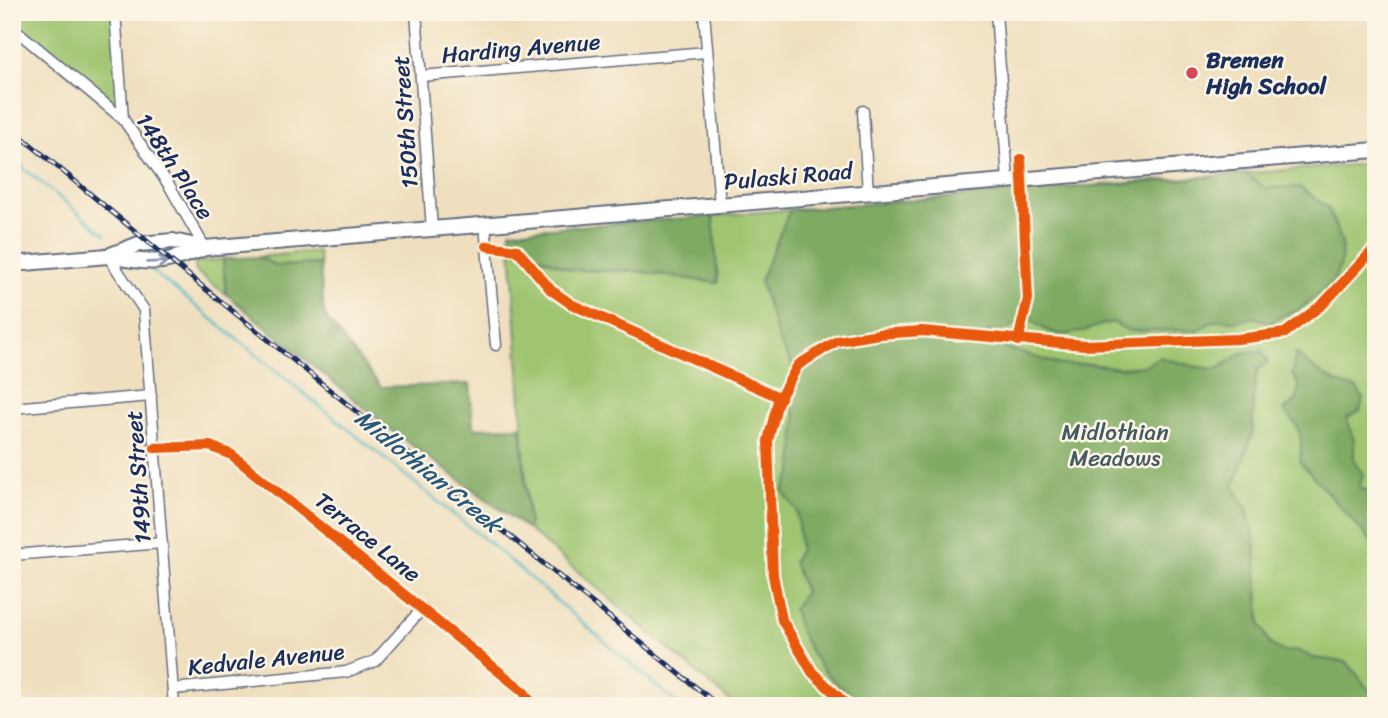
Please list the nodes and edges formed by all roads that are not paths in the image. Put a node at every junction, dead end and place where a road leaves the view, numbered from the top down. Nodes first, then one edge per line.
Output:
1 (116, 12) edge
2 (416, 12) edge
3 (704, 12) edge
4 (996, 12) edge
5 (12, 27) edge
6 (707, 52) junction
7 (421, 76) junction
8 (863, 111) dead end
9 (123, 119) junction
10 (1376, 150) edge
11 (1008, 181) junction
12 (868, 192) junction
13 (720, 205) junction
14 (485, 225) junction
15 (432, 229) junction
16 (205, 248) junction
17 (108, 256) junction
18 (12, 264) edge
19 (496, 345) dead end
20 (151, 396) junction
21 (12, 408) edge
22 (155, 448) junction
23 (162, 543) junction
24 (12, 555) edge
25 (423, 608) junction
26 (13, 685) edge
27 (173, 689) junction
28 (15, 706) edge
29 (174, 706) edge
30 (534, 706) edge

1 - 9 street
2 - 7 street, 150th Street
3 - 6 street
4 - 11 street
5 - 9 street, 148th Place
6 - 7 street, Harding Avenue
6 - 13 street
7 - 15 street, 150th Street
8 - 12 street
9 - 16 street, 148th Place
10 - 11 main road, Pulaski Road
11 - 12 main road, Pulaski Road
12 - 13 main road, Pulaski Road
13 - 14 main road, Pulaski Road
14 - 15 main road, Pulaski Road
14 - 19 street
15 - 16 main road, Pulaski Road
16 - 17 main road, Pulaski Road
17 - 18 main road, Pulaski Road
17 - 20 street, 149th Street
20 - 21 street
20 - 22 street, 149th Street
22 - 23 street, 149th Street
22 - 25 street, Terrace Lane
23 - 24 street
23 - 27 street, 149th Street
25 - 27 street, Kedvale Avenue
25 - 30 street, Terrace Lane
26 - 28 street
27 - 29 street, 149th Street

